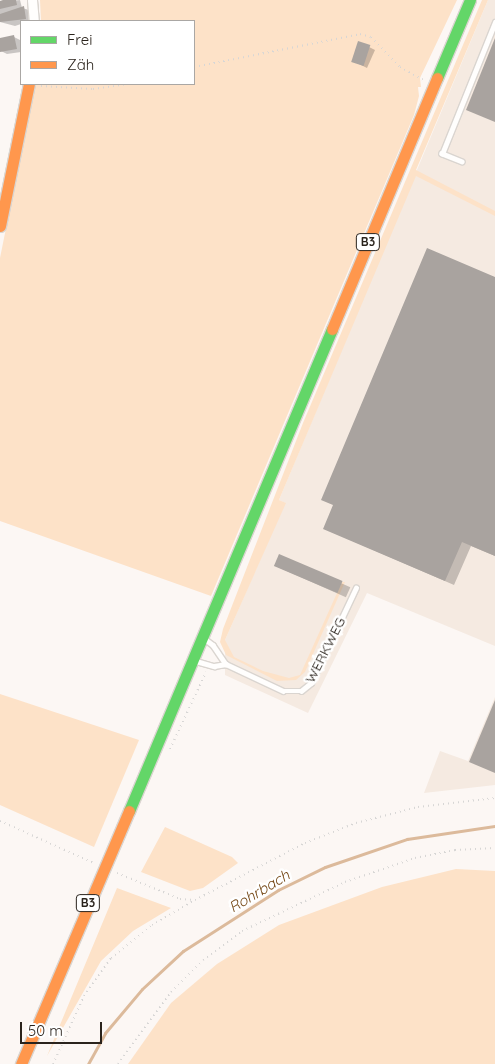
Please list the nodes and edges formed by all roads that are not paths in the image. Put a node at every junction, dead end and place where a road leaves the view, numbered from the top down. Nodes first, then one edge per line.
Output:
1 (32, 0) edge
2 (470, 0) edge
3 (34, 20) edge
4 (495, 22) edge
5 (33, 85) edge
6 (462, 162) dead end
7 (0, 226) edge
8 (356, 588) dead end
9 (203, 638) junction
10 (194, 660) junction
11 (226, 664) junction
12 (20, 1064) edge

1 - 3 street
2 - 9 main road, B3
4 - 6 lane
5 - 7 main road
8 - 11 lane, WERKWEG
9 - 10 main road, B3
9 - 11 lane
10 - 11 lane
10 - 12 main road, B3

